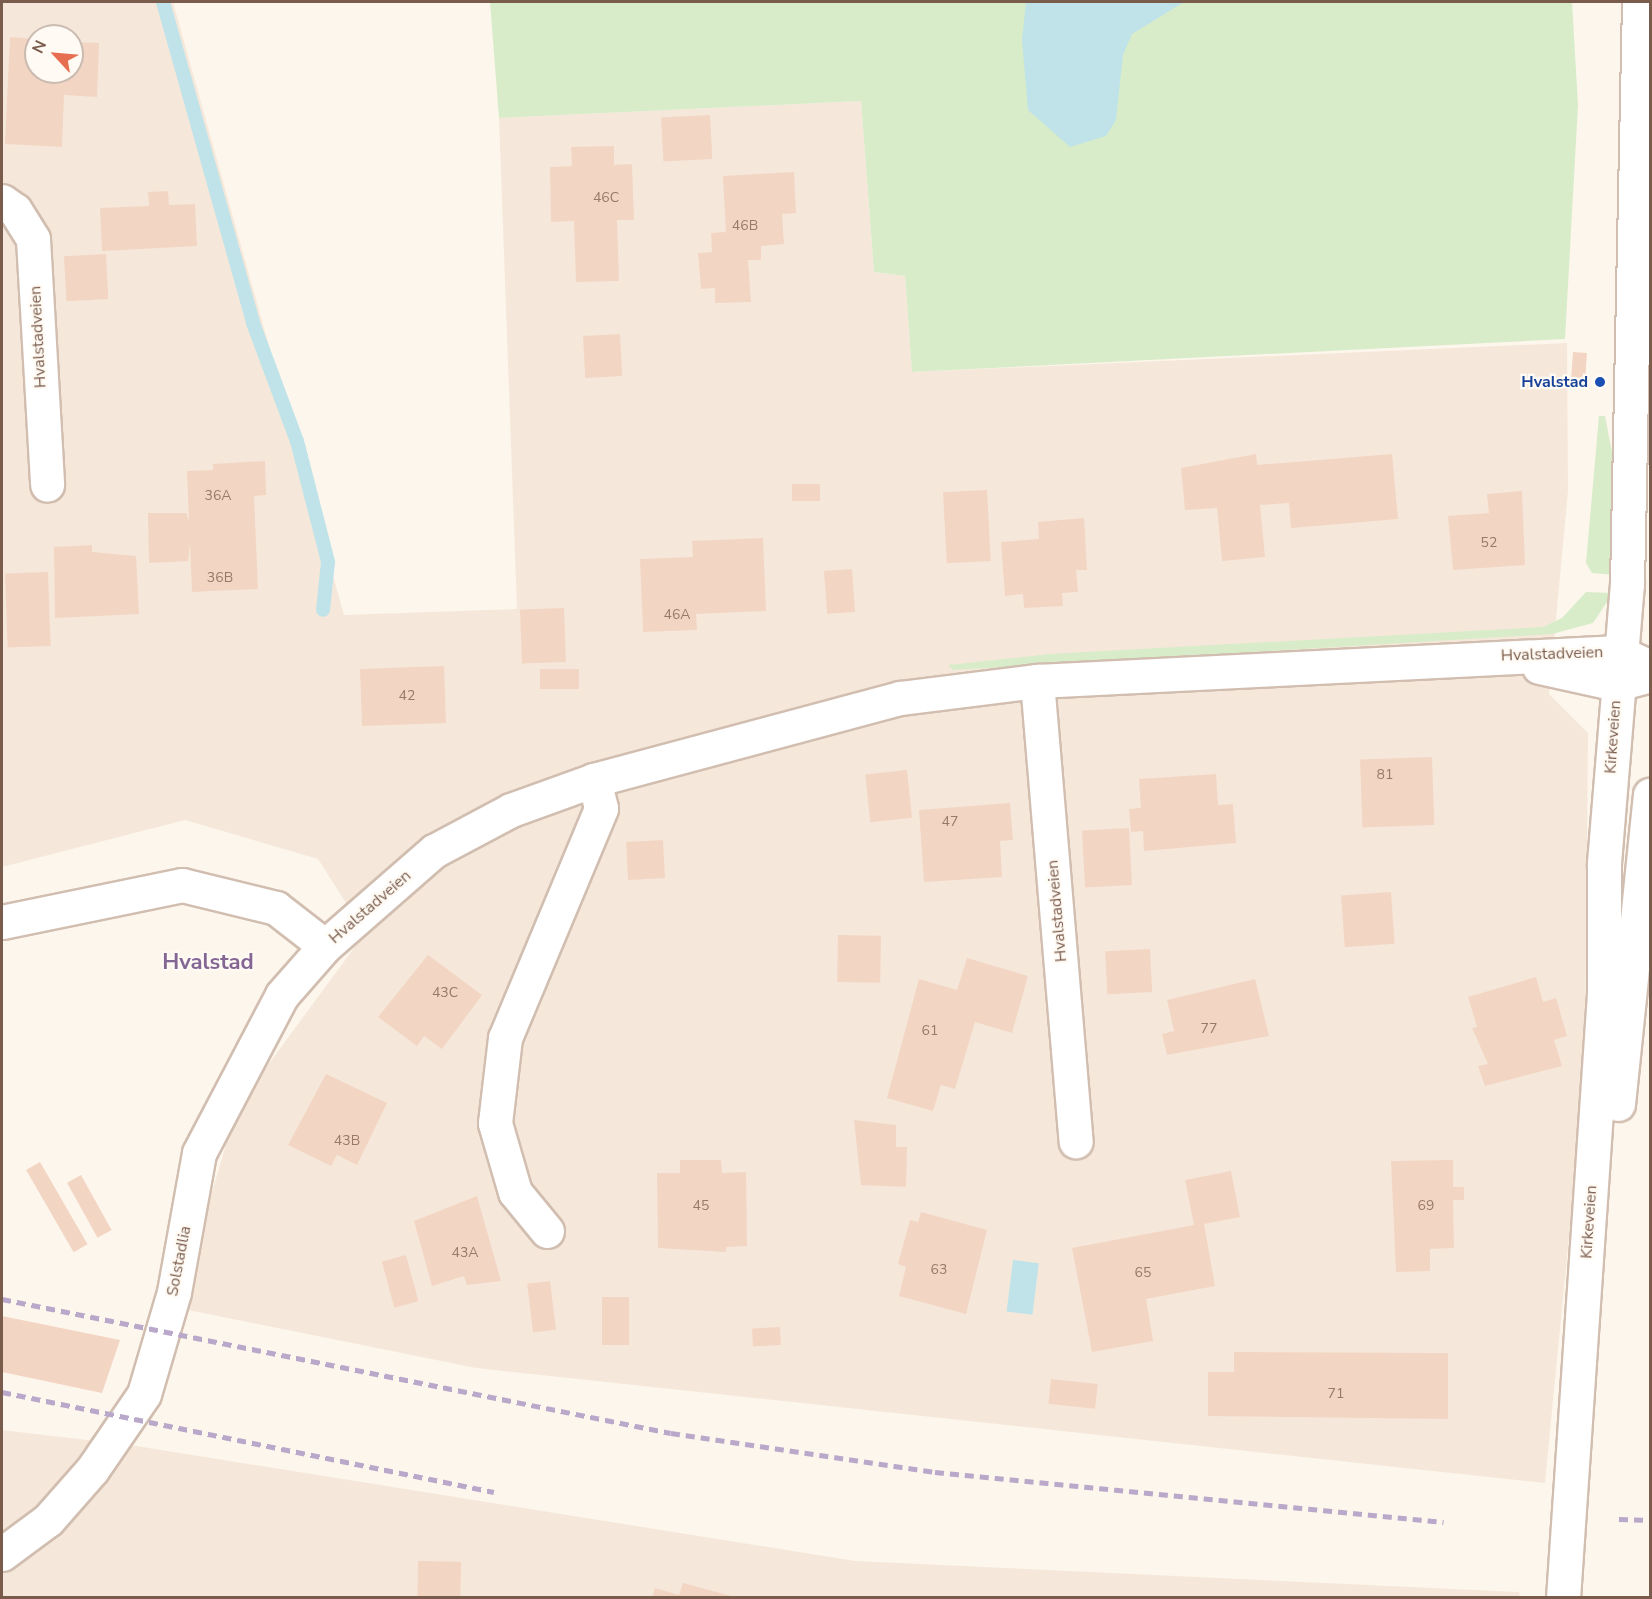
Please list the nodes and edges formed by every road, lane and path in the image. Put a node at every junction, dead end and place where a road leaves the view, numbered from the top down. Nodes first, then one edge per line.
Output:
1 (1639, 2) edge
2 (2, 201) edge
3 (1640, 470) edge
4 (47, 485) dead end
5 (1650, 666) edge
6 (1618, 668) junction
7 (1650, 675) edge
8 (1037, 681) junction
9 (594, 780) junction
10 (1650, 795) edge
11 (2, 922) edge
12 (325, 946) junction
13 (1077, 1141) dead end
14 (547, 1231) dead end
15 (1573, 1472) junction
16 (2, 1554) edge
17 (1563, 1598) edge

1 - 3 street, Kirkeveien
2 - 4 street, Hvalstadveien
3 - 6 street, Kirkeveien
5 - 6 street, Hvalstadveien
6 - 7 street, Hvalstadveien
6 - 8 street, Hvalstadveien
6 - 15 street, Kirkeveien
8 - 9 street, Hvalstadveien
8 - 13 street, Hvalstadveien
9 - 12 street, Hvalstadveien
9 - 14 street
10 - 15 street, Kirkeveien
11 - 12 street, Hvalstadveien
12 - 16 street, Solstadlia
15 - 17 street, Kirkeveien

